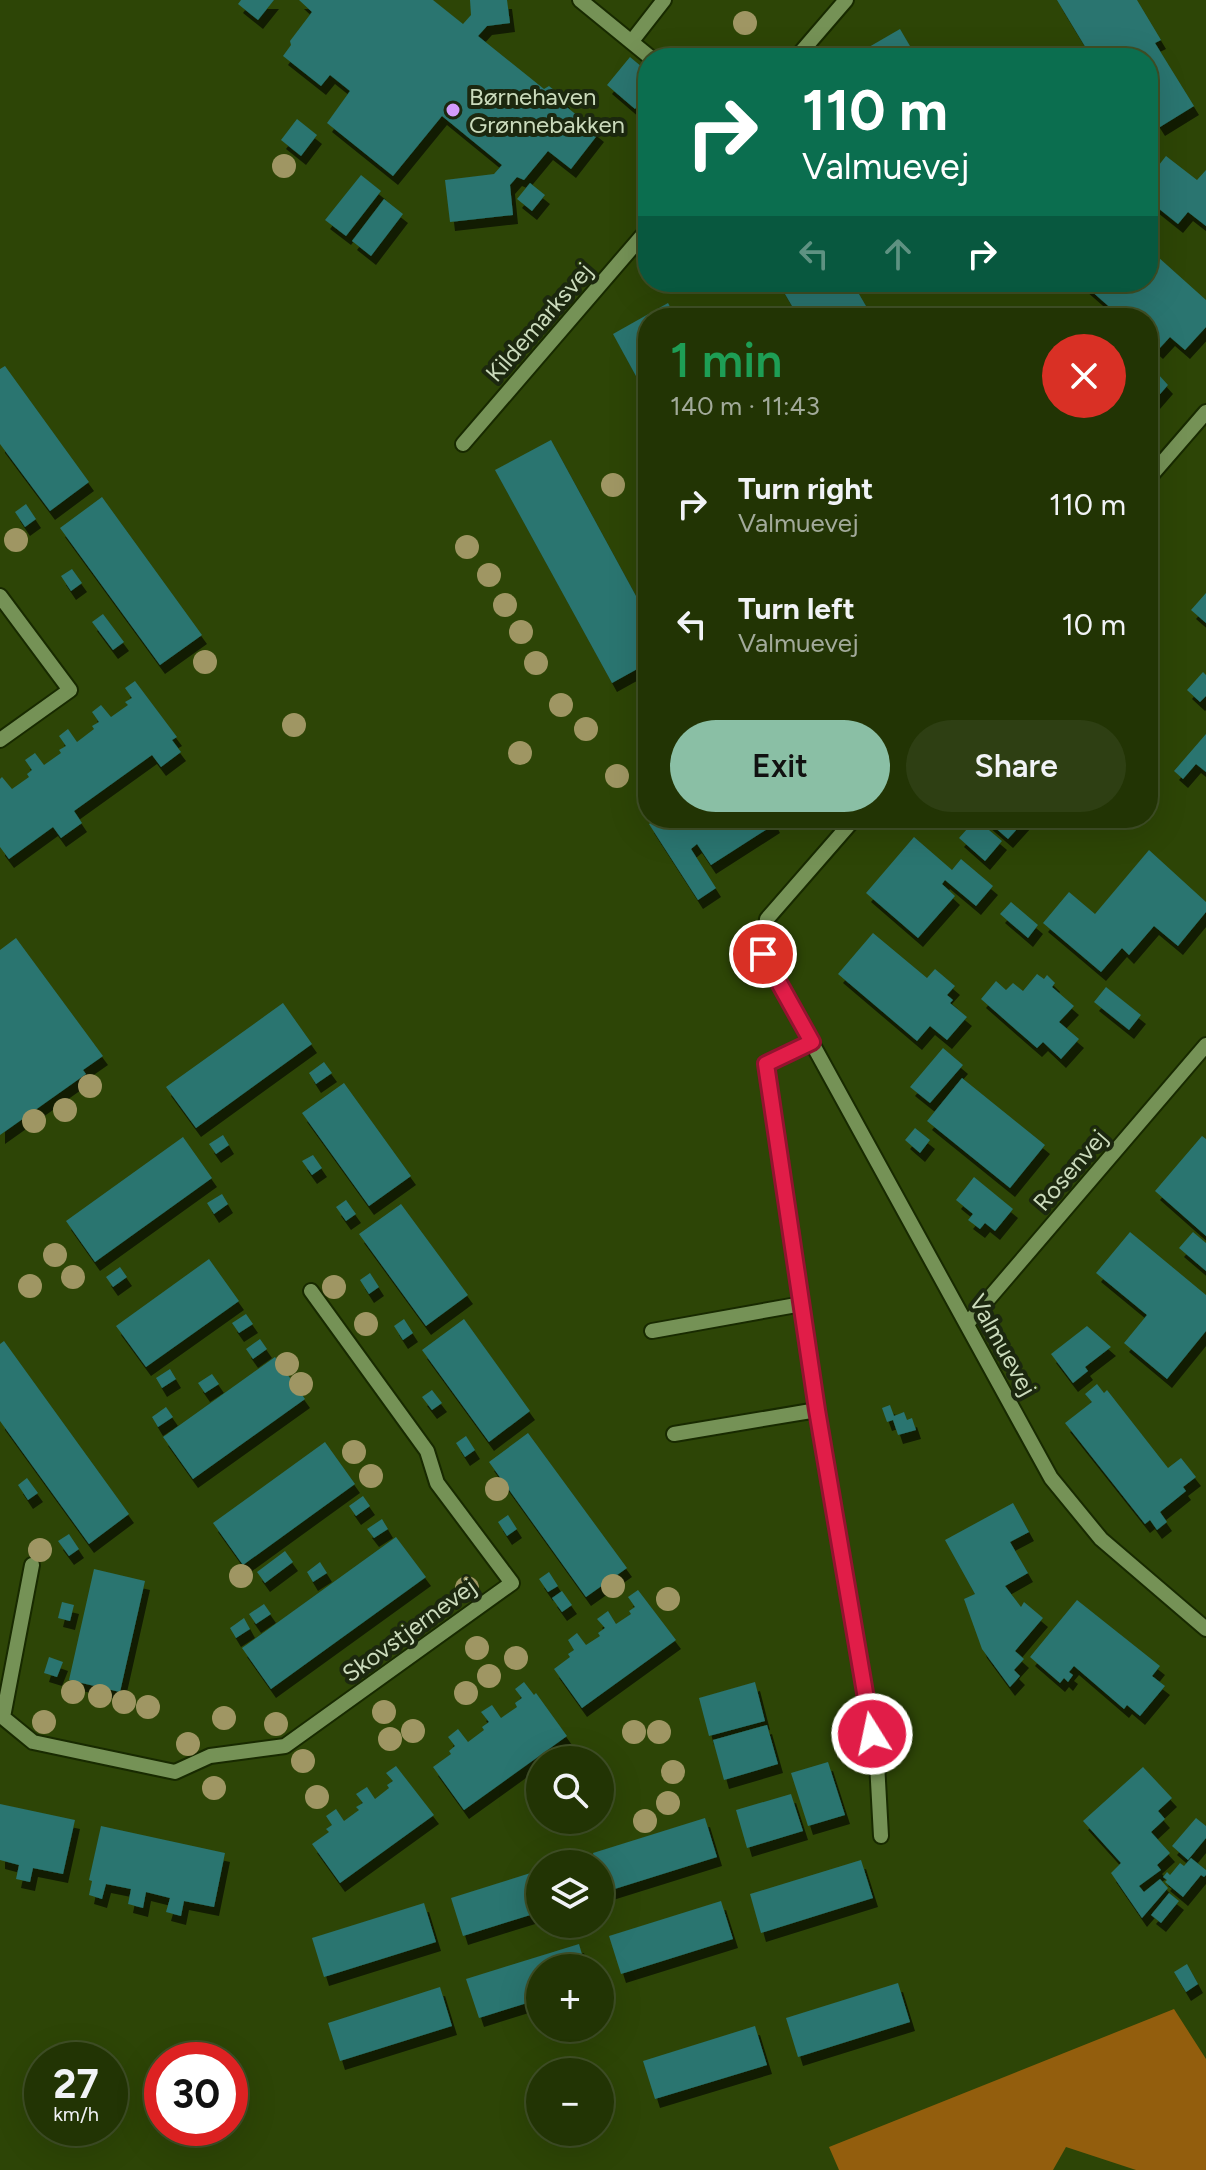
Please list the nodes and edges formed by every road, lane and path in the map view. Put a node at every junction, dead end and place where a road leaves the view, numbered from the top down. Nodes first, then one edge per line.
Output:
1 (580, 0) edge
2 (664, 0) edge
3 (846, 0) edge
4 (632, 41) junction
5 (640, 48) edge
6 (805, 48) edge
7 (638, 241) edge
8 (1206, 412) edge
9 (463, 444) dead end
10 (1158, 467) edge
11 (0, 596) edge
12 (0, 740) edge
13 (846, 828) edge
14 (812, 1042) junction
15 (1206, 1045) edge
16 (311, 1291) dead end
17 (802, 1304) junction
18 (967, 1324) junction
19 (652, 1331) dead end
20 (817, 1410) junction
21 (674, 1434) dead end
22 (32, 1565) dead end
23 (1206, 1629) edge
24 (2, 1716) edge
25 (881, 1836) dead end

1 - 4 street
2 - 4 street
3 - 6 street
4 - 5 street
7 - 9 street, Kildemarksvej
8 - 10 street
11 - 12 street
13 - 14 street, Valmuevej
14 - 17 street
14 - 18 street, Valmuevej
15 - 18 street, Rosenvej
16 - 24 street, Skovstjernevej
17 - 19 street
17 - 20 street
18 - 23 street, Valmuevej
20 - 21 street
20 - 25 street
22 - 24 street, Skovstjernevej

